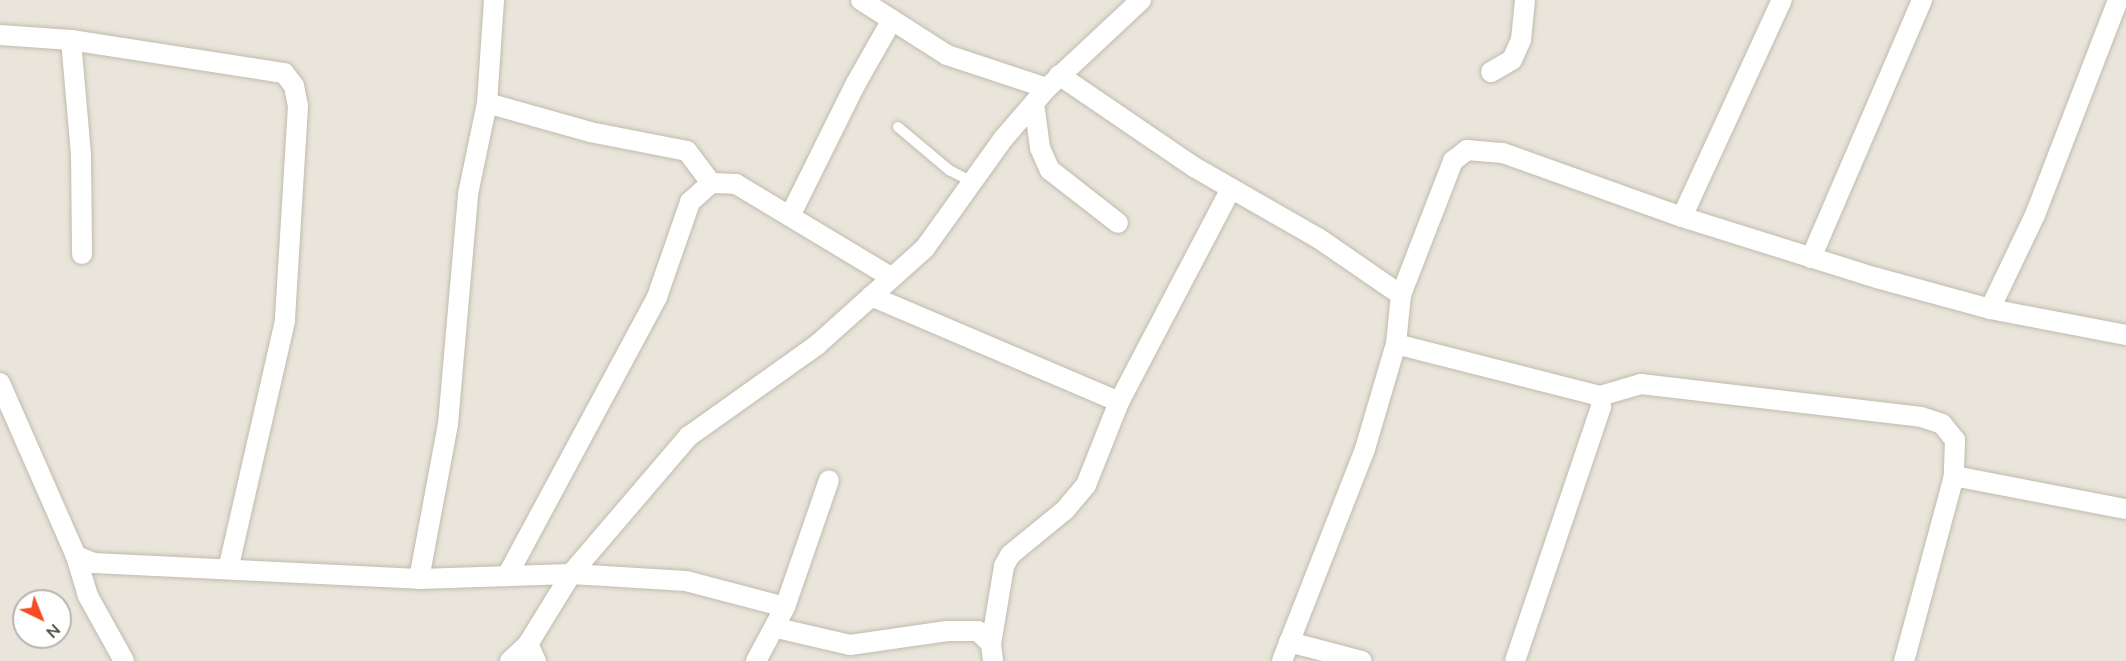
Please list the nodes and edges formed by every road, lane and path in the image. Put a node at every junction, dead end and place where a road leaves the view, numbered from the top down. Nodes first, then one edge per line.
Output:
1 (494, 0) edge
2 (861, 0) edge
3 (1141, 0) edge
4 (1525, 0) edge
5 (1782, 0) edge
6 (1922, 0) edge
7 (2118, 0) edge
8 (892, 20) junction
9 (0, 35) edge
10 (71, 40) junction
11 (1491, 72) dead end
12 (1046, 88) junction
13 (487, 103) junction
14 (898, 127) dead end
15 (971, 181) junction
16 (711, 183) junction
17 (1231, 189) junction
18 (790, 216) junction
19 (1682, 216) junction
20 (1118, 223) dead end
21 (82, 254) dead end
22 (1811, 258) junction
23 (891, 277) junction
24 (1401, 295) junction
25 (871, 296) junction
26 (1990, 309) junction
27 (2126, 335) edge
28 (1396, 344) junction
29 (0, 383) edge
30 (1600, 396) junction
31 (1119, 402) junction
32 (1954, 476) junction
33 (829, 480) dead end
34 (2126, 509) edge
35 (76, 556) junction
36 (228, 569) junction
37 (571, 574) junction
38 (507, 576) junction
39 (419, 579) junction
40 (785, 607) junction
41 (777, 628) junction
42 (1289, 642) junction
43 (532, 652) edge
44 (992, 652) edge
45 (124, 661) edge
46 (510, 661) edge
47 (756, 661) edge
48 (1282, 661) edge
49 (1362, 661) edge
50 (1515, 661) edge
51 (1904, 661) edge

1 - 13 street
2 - 8 street
3 - 12 street
4 - 11 street
5 - 19 street
6 - 22 street
7 - 26 street
8 - 12 street
8 - 18 street
9 - 10 street
10 - 21 street
10 - 36 street
12 - 15 street
12 - 17 street
12 - 20 street
13 - 16 street
13 - 39 street
14 - 15 lane
15 - 23 street
16 - 18 street
16 - 38 street
17 - 24 street
17 - 31 street
18 - 23 street
19 - 22 street
19 - 24 street
22 - 26 street
23 - 25 street
24 - 28 street
25 - 31 street
25 - 37 street
26 - 27 street
28 - 30 street
28 - 42 street
29 - 35 street
30 - 32 street
30 - 50 street
31 - 44 street
32 - 34 street
32 - 51 street
33 - 40 street
35 - 36 street
35 - 45 street
36 - 39 street
37 - 38 street
37 - 40 street
37 - 43 street
38 - 39 street
40 - 41 street
41 - 44 street
41 - 47 street
42 - 48 street
42 - 49 street
43 - 46 street

